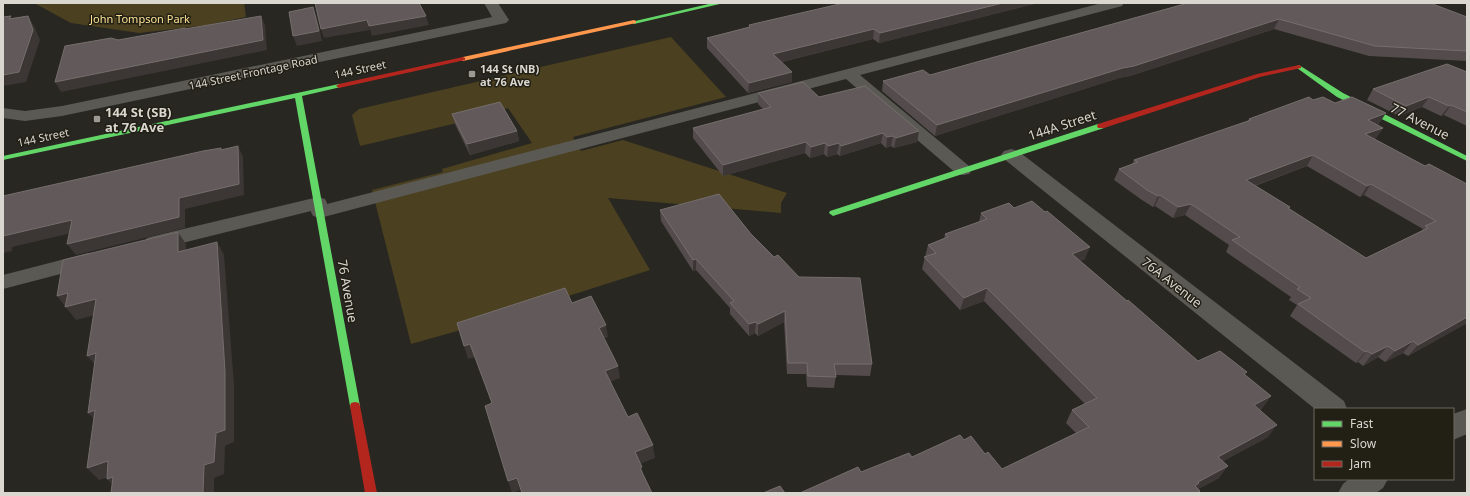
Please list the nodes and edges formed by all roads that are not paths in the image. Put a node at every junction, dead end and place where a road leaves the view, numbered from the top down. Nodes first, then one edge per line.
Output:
1 (491, 3) edge
2 (721, 3) edge
3 (1117, 3) edge
4 (1301, 67) joint
5 (850, 74) junction
6 (298, 94) junction
7 (3, 113) edge
8 (1011, 155) junction
9 (3, 158) edge
10 (1467, 159) edge
11 (963, 170) junction
12 (319, 207) junction
13 (833, 213) dead end
14 (139, 247) edge
15 (109, 255) edge
16 (3, 282) edge
17 (1333, 408) edge
18 (1467, 420) edge
19 (1454, 427) edge
20 (1372, 480) edge
21 (371, 493) edge
22 (1353, 493) edge

1 - 7 street, 144 Street Frontage Road
2 - 6 street, 144 Street
3 - 5 lane
4 - 8 street, 144A Street
4 - 10 street, 77 Avenue
5 - 11 lane
5 - 12 lane
6 - 9 street, 144 Street
6 - 12 street, 76 Avenue
8 - 11 street, 144A Street
8 - 17 street, 76A Avenue
11 - 13 street, 144A Street
12 - 14 lane
12 - 21 street, 76 Avenue
15 - 16 lane
18 - 19 street
20 - 22 street

